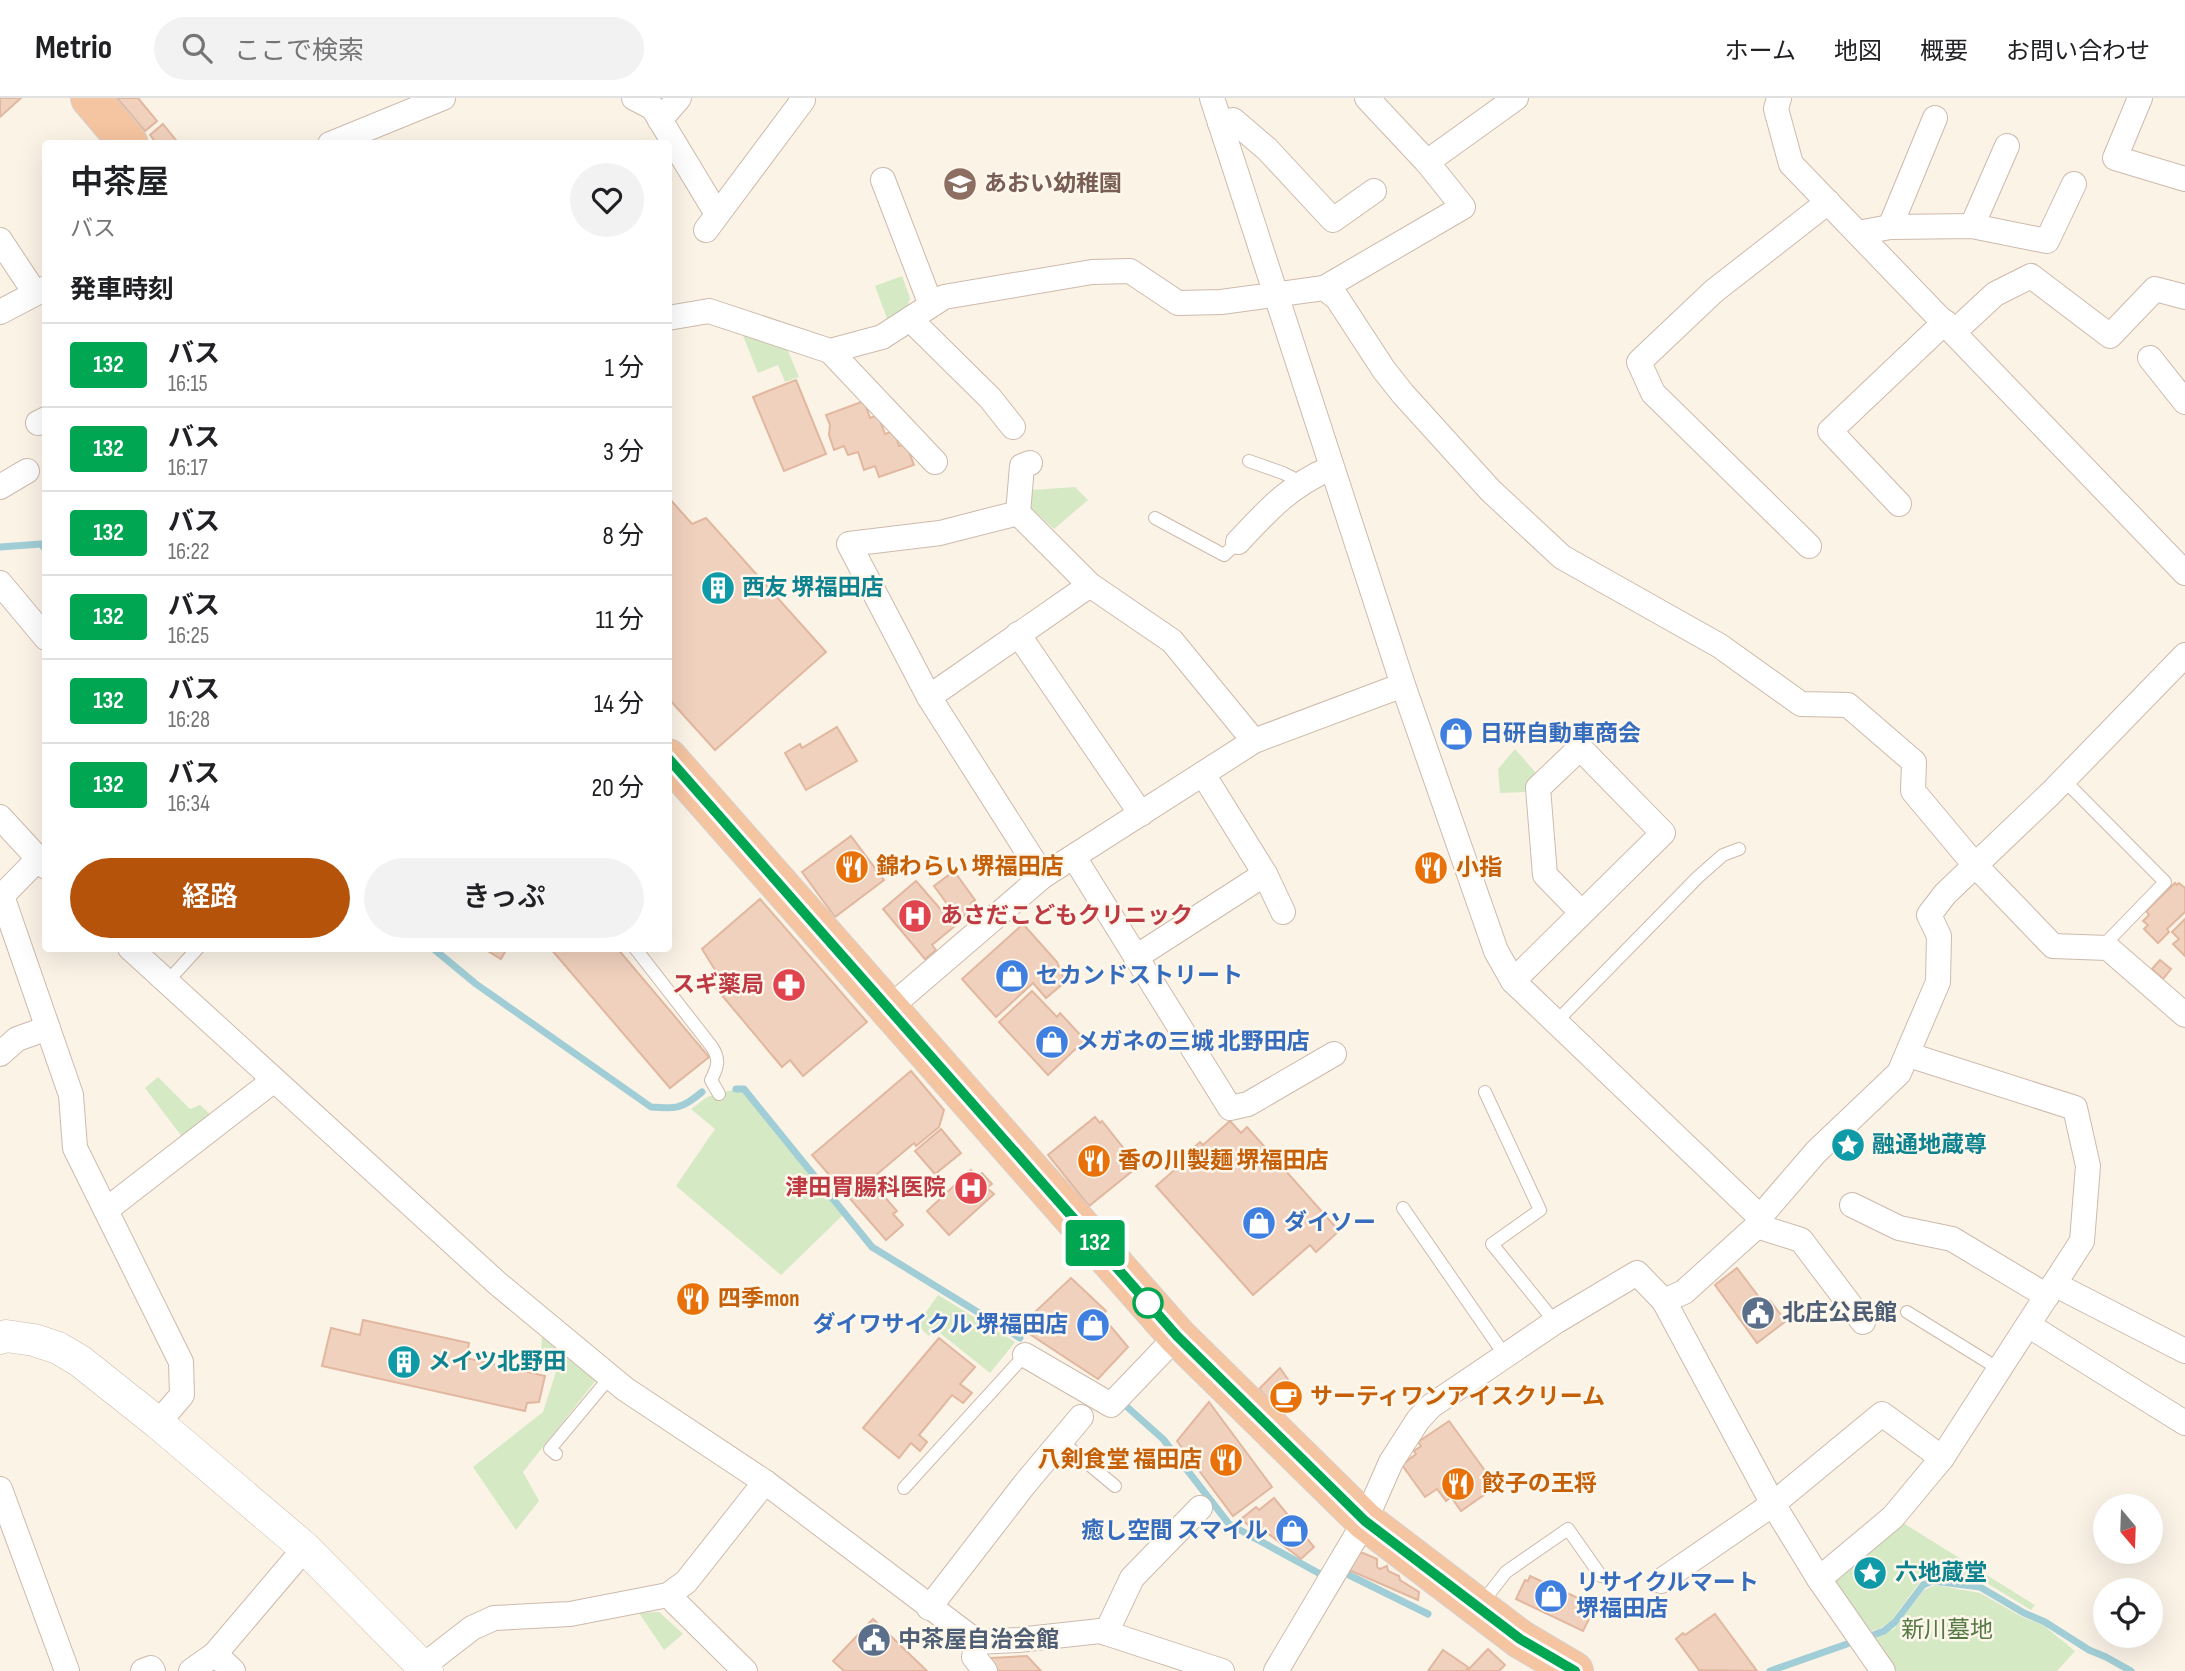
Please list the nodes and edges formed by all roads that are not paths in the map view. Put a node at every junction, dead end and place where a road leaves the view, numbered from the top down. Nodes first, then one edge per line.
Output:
1 (90, 98) edge
2 (443, 98) edge
3 (634, 98) edge
4 (679, 98) edge
5 (801, 98) edge
6 (1212, 98) edge
7 (1367, 98) edge
8 (1516, 98) edge
9 (1779, 98) edge
10 (2140, 98) edge
11 (1935, 118) dead end
12 (660, 120) junction
13 (1220, 123) junction
14 (126, 140) edge
15 (340, 140) edge
16 (670, 140) edge
17 (672, 144) edge
18 (2007, 146) dead end
19 (1427, 162) junction
20 (2185, 179) edge
21 (883, 180) dead end
22 (2074, 184) dead end
23 (1374, 191) dead end
24 (1828, 202) junction
25 (1972, 226) junction
26 (1890, 227) junction
27 (1858, 233) junction
28 (0, 240) edge
29 (1324, 288) junction
30 (40, 290) edge
31 (1276, 294) junction
32 (2185, 297) edge
33 (931, 305) junction
34 (0, 312) edge
35 (672, 317) edge
36 (909, 319) junction
37 (1949, 327) junction
38 (830, 351) junction
39 (2150, 358) dead end
40 (2185, 402) edge
41 (1013, 427) dead end
42 (1249, 461) dead end
43 (935, 462) dead end
44 (1030, 463) dead end
45 (1331, 468) junction
46 (27, 471) dead end
47 (1303, 483) junction
48 (0, 487) edge
49 (1899, 503) dead end
50 (1018, 513) junction
51 (1155, 518) dead end
52 (1238, 542) joint
53 (1809, 546) dead end
54 (2185, 573) edge
55 (0, 583) edge
56 (1090, 585) junction
57 (42, 633) edge
58 (1018, 635) junction
59 (2185, 654) edge
60 (1404, 685) junction
61 (929, 697) junction
62 (1254, 741) junction
63 (672, 763) edge
64 (1203, 774) junction
65 (2064, 780) junction
66 (1141, 814) junction
67 (0, 817) edge
68 (1739, 849) dead end
69 (1074, 857) junction
70 (42, 863) edge
71 (1974, 864) junction
72 (1265, 874) junction
73 (1043, 876) junction
74 (1283, 912) dead end
75 (1582, 913) junction
76 (2101, 948) junction
77 (134, 952) edge
78 (194, 952) edge
79 (638, 952) edge
80 (1136, 957) junction
81 (1513, 981) junction
82 (167, 982) junction
83 (888, 1009) junction
84 (2185, 1015) edge
85 (1556, 1022) junction
86 (48, 1028) junction
87 (0, 1054) edge
88 (1334, 1054) dead end
89 (1909, 1055) junction
90 (274, 1080) junction
91 (1485, 1092) dead end
92 (719, 1094) dead end
93 (1852, 1205) dead end
94 (1403, 1208) dead end
95 (106, 1210) junction
96 (1759, 1222) junction
97 (2050, 1290) junction
98 (1664, 1301) junction
99 (1907, 1312) dead end
100 (1555, 1322) junction
101 (1863, 1322) dead end
102 (2028, 1325) junction
103 (1177, 1336) junction
104 (0, 1338) edge
105 (2185, 1351) edge
106 (1025, 1355) joint
107 (1506, 1357) junction
108 (1999, 1369) junction
109 (610, 1377) junction
110 (1081, 1416) dead end
111 (158, 1423) junction
112 (2185, 1423) edge
113 (1060, 1441) junction
114 (556, 1454) dead end
115 (1942, 1458) junction
116 (765, 1482) junction
117 (1115, 1486) dead end
118 (904, 1488) dead end
119 (0, 1489) edge
120 (1773, 1504) junction
121 (1200, 1508) dead end
122 (1365, 1521) junction
123 (305, 1548) junction
124 (1601, 1576) dead end
125 (1819, 1579) junction
126 (1661, 1581) dead end
127 (668, 1595) junction
128 (1479, 1607) junction
129 (929, 1608) junction
130 (1106, 1633) junction
131 (977, 1642) junction
132 (215, 1654) junction
133 (731, 1667) edge
134 (425, 1669) edge
135 (67, 1671) edge
136 (142, 1671) edge
137 (153, 1671) edge
138 (191, 1671) edge
139 (233, 1671) edge
140 (985, 1671) edge
141 (1222, 1671) edge
142 (1276, 1671) edge
143 (1574, 1671) edge
144 (1883, 1671) edge

1 - 14 highway
2 - 15 street
3 - 12 street
4 - 12 street
5 - 17 street
6 - 13 street
7 - 19 street
8 - 19 street
9 - 24 street
10 - 20 street
11 - 26 street
12 - 16 street
13 - 23 street
13 - 31 street
18 - 25 street
19 - 29 street
21 - 33 street
22 - 25 street
24 - 27 street
24 - 53 street
25 - 26 street
26 - 27 street
27 - 37 street
28 - 30 street
29 - 31 street
29 - 71 street
30 - 34 street
31 - 33 street
31 - 45 street
32 - 37 street
33 - 36 street
35 - 38 street
36 - 38 street
36 - 41 street
37 - 49 street
37 - 54 street
38 - 43 street
39 - 40 street
42 - 47 lane
44 - 50 street
45 - 47 street
45 - 60 street
46 - 48 street
47 - 52 street
50 - 56 street
50 - 61 street
51 - 52 lane
55 - 57 street
56 - 58 street
56 - 62 street
58 - 61 street
58 - 66 street
59 - 65 street
60 - 62 street
60 - 81 street
61 - 73 street
62 - 64 street
63 - 83 highway
64 - 66 street
64 - 72 street
65 - 71 street
65 - 76 lane
66 - 69 street
67 - 70 street
68 - 85 lane
69 - 73 street
69 - 80 street
70 - 86 street
71 - 76 street
71 - 89 street
72 - 74 street
72 - 80 street
73 - 83 street
75 - 75 street
75 - 81 street
76 - 84 street
77 - 82 street
78 - 82 lane
79 - 92 lane
80 - 88 street
81 - 85 street
82 - 90 street
83 - 103 highway
85 - 96 street
86 - 87 street
86 - 95 street
89 - 96 street
89 - 97 street
90 - 95 street
90 - 109 street
91 - 100 lane
93 - 97 street
94 - 107 lane
95 - 111 street
96 - 98 street
96 - 101 street
97 - 102 street
97 - 105 street
98 - 100 street
98 - 120 street
99 - 108 lane
100 - 107 street
102 - 108 street
102 - 112 street
103 - 106 street
103 - 122 highway
104 - 111 street
106 - 118 lane
107 - 122 street
108 - 115 street
109 - 114 lane
109 - 116 street
110 - 113 street
111 - 123 street
113 - 117 lane
113 - 129 street
115 - 120 street
115 - 125 street
116 - 127 street
116 - 129 street
119 - 135 street
120 - 125 street
120 - 126 street
121 - 130 street
122 - 128 highway
122 - 142 street
123 - 132 street
123 - 134 street
124 - 128 lane
125 - 144 street
127 - 133 street
127 - 134 street
128 - 143 highway
129 - 131 street
130 - 131 street
130 - 141 street
131 - 140 street
132 - 138 street
132 - 139 street
136 - 137 street

